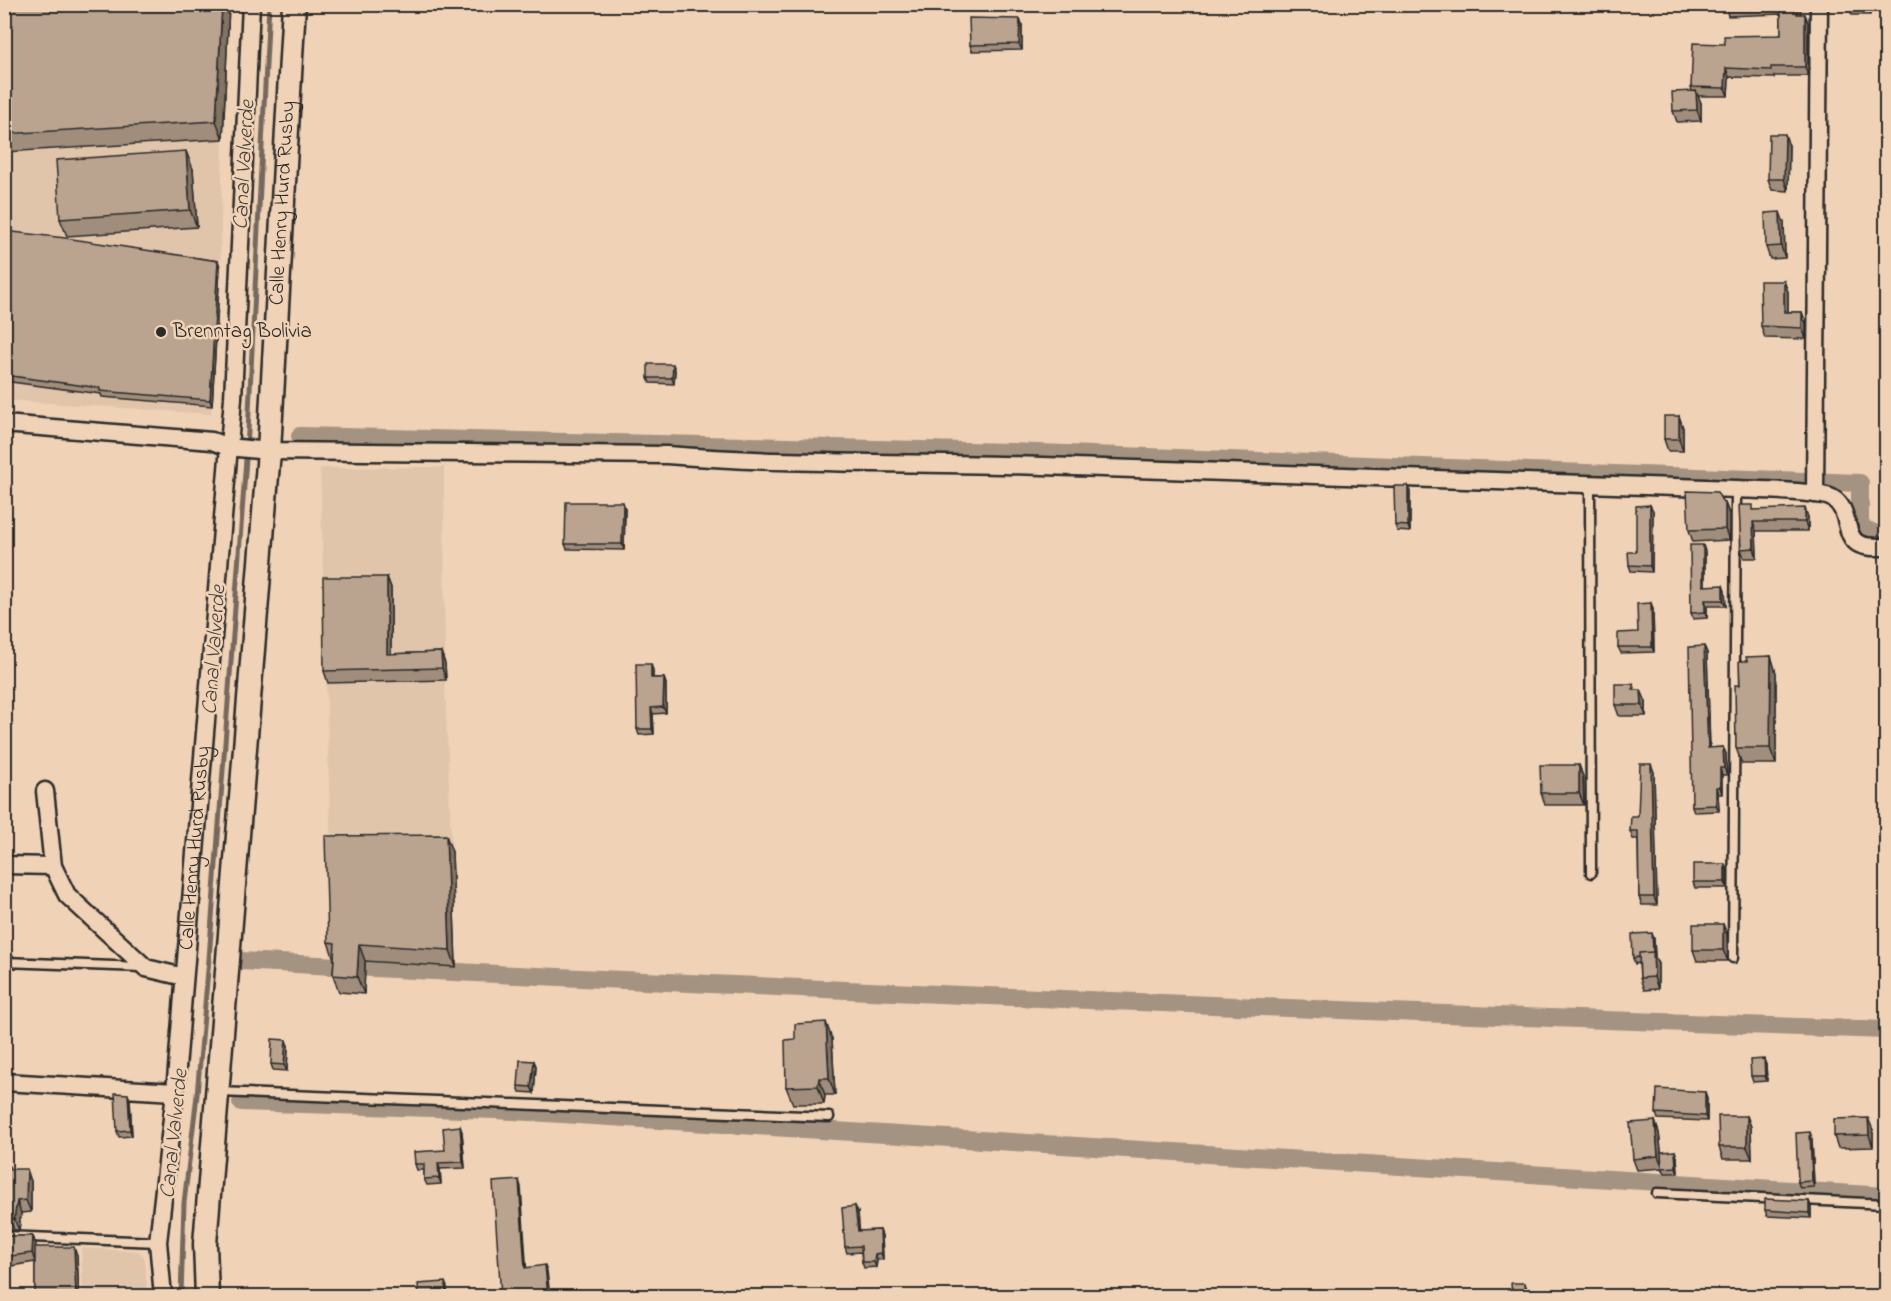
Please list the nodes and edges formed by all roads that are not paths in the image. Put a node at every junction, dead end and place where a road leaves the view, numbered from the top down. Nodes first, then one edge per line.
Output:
1 (251, 4) edge
2 (294, 4) edge
3 (1819, 4) edge
4 (4, 424) edge
5 (233, 447) junction
6 (263, 450) junction
7 (1590, 484) junction
8 (1736, 489) junction
9 (1815, 494) junction
10 (1887, 547) edge
11 (45, 791) dead end
12 (4, 865) edge
13 (53, 866) junction
14 (1592, 873) dead end
15 (1733, 958) dead end
16 (4, 962) edge
17 (146, 968) junction
18 (184, 977) junction
19 (4, 1082) edge
20 (175, 1092) junction
21 (218, 1092) junction
22 (830, 1117) dead end
23 (1657, 1193) dead end
24 (1887, 1204) edge
25 (4, 1236) edge
26 (158, 1242) junction
27 (163, 1296) edge
28 (207, 1296) edge

1 - 5 street, Calle Henry Hurd Rusby
2 - 6 street, Calle Henry Hurd Rusby
3 - 9 street
4 - 5 street
5 - 6 street
5 - 18 street, Calle Henry Hurd Rusby
6 - 7 street
6 - 21 street, Calle Henry Hurd Rusby
7 - 8 street
7 - 14 lane
8 - 9 street
8 - 15 lane
9 - 10 street
11 - 13 street
12 - 13 street
13 - 17 street
16 - 17 lane
17 - 18 street
18 - 20 street, Calle Henry Hurd Rusby
19 - 20 street
20 - 26 street, Calle Henry Hurd Rusby
21 - 22 lane
21 - 28 street, Calle Henry Hurd Rusby
23 - 24 lane
25 - 26 lane
26 - 27 street, Calle Henry Hurd Rusby

